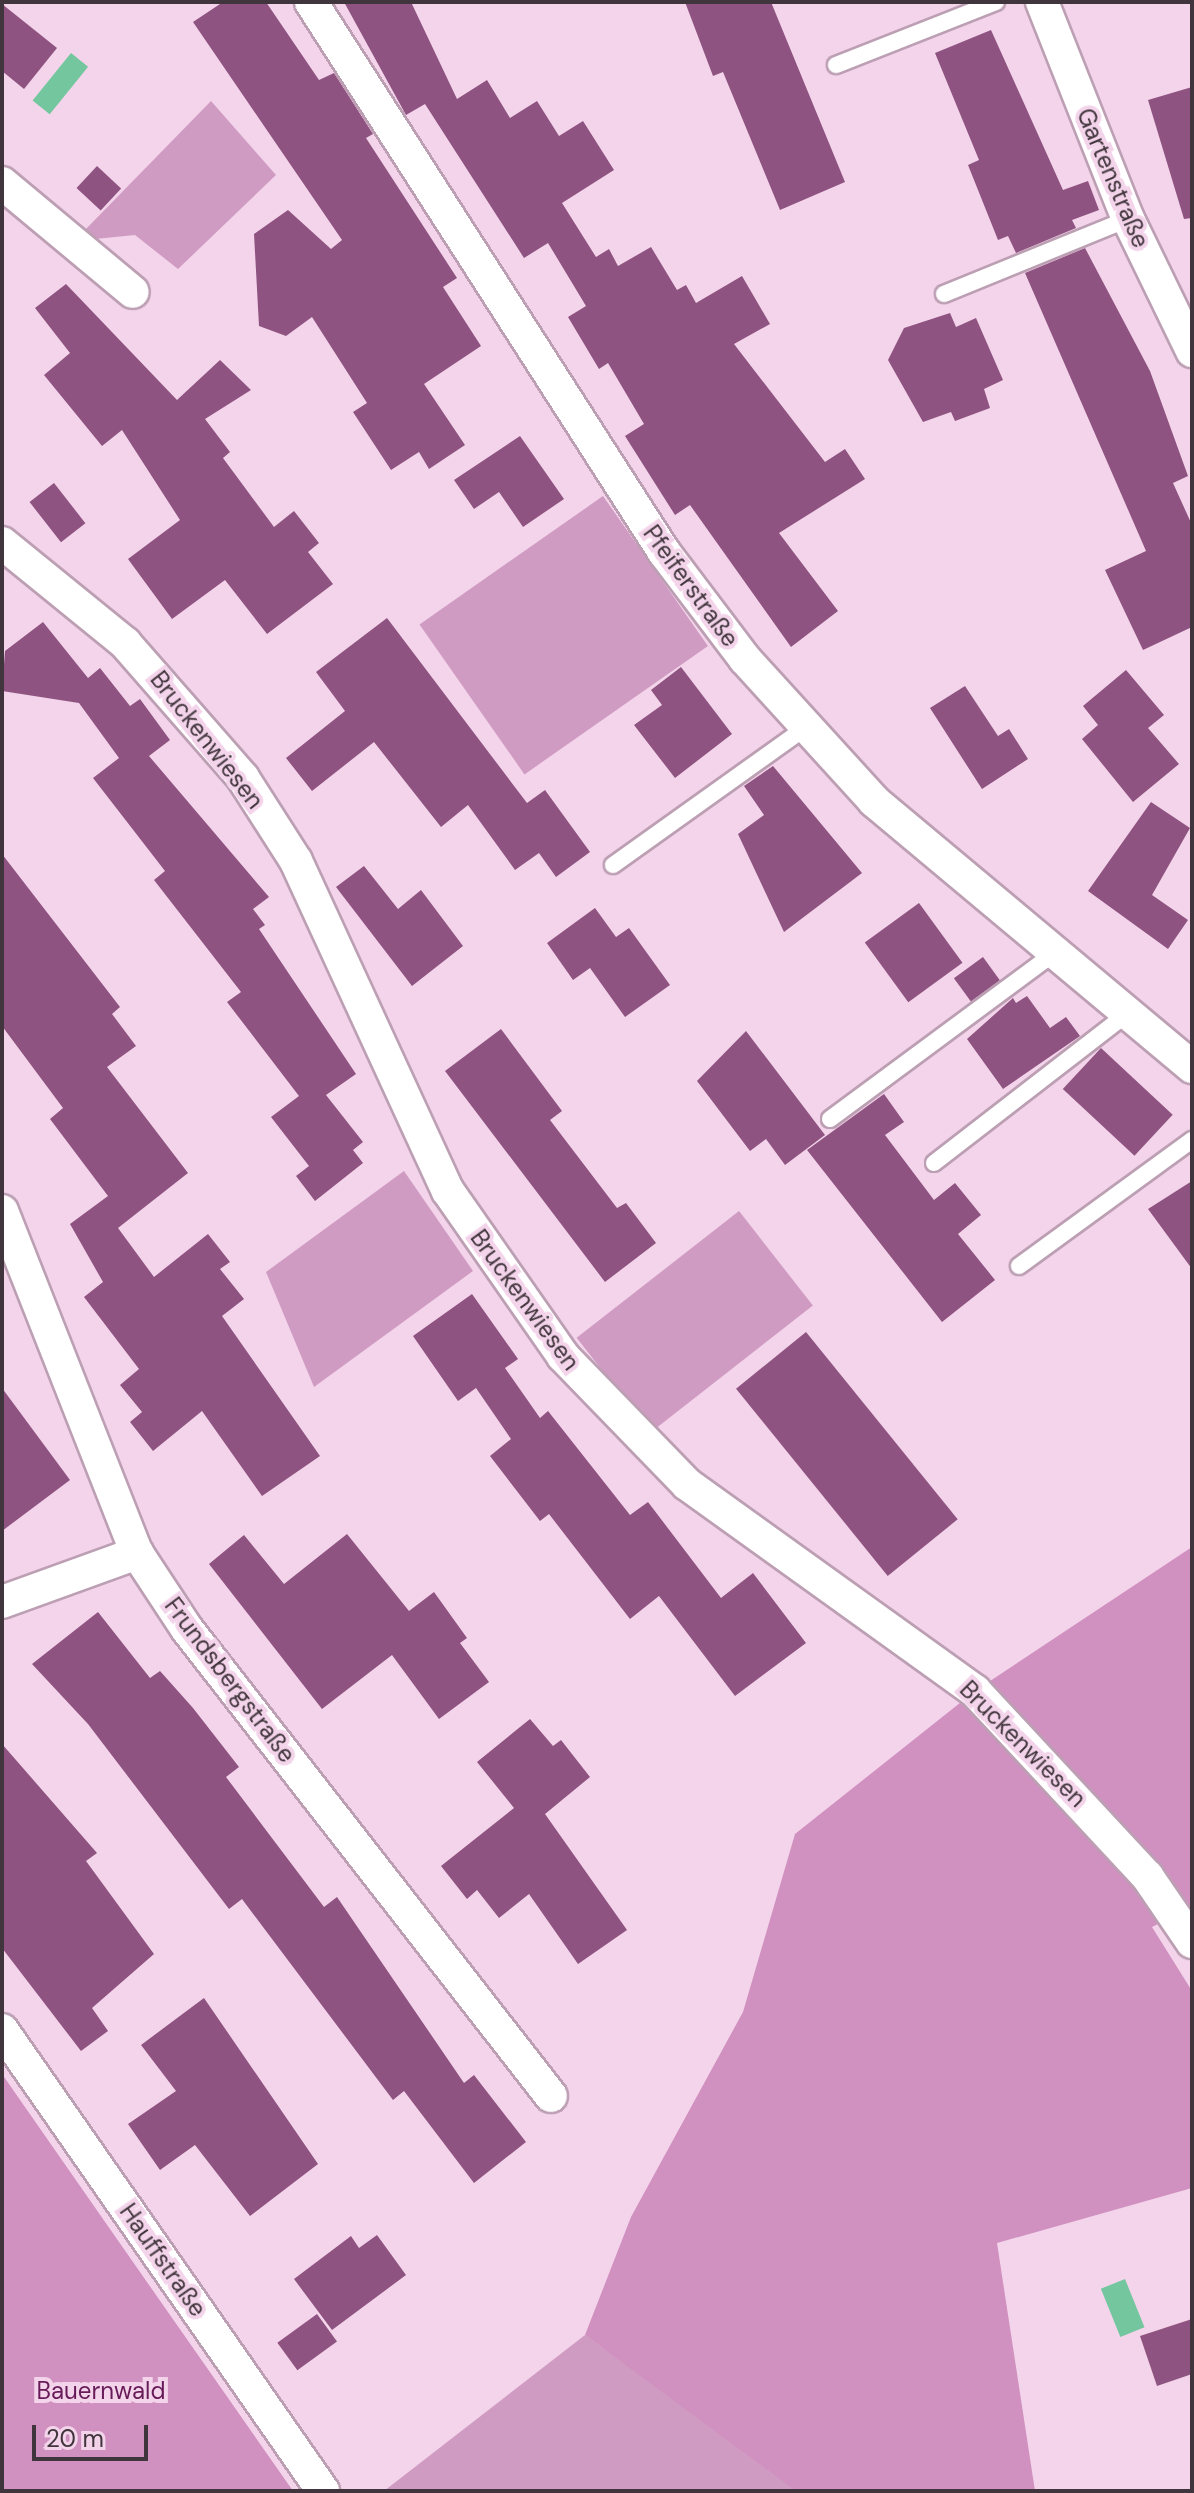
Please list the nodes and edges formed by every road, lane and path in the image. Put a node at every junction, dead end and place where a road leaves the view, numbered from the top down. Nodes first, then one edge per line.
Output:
1 (311, 2) edge
2 (996, 2) edge
3 (1042, 2) edge
4 (836, 65) dead end
5 (2, 183) edge
6 (1128, 219) junction
7 (133, 292) dead end
8 (944, 294) dead end
9 (1192, 351) edge
10 (2, 543) edge
11 (805, 728) junction
12 (613, 865) dead end
13 (1056, 952) junction
14 (1128, 1013) junction
15 (1192, 1067) edge
16 (830, 1119) dead end
17 (1192, 1140) edge
18 (934, 1163) dead end
19 (2, 1211) edge
20 (1019, 1266) dead end
21 (137, 1553) junction
22 (2, 1602) edge
23 (1192, 1942) edge
24 (2, 2030) edge
25 (551, 2096) dead end
26 (323, 2491) edge

1 - 11 street, Pfeiferstraße
2 - 4 lane
3 - 6 street, Gartenstraße
5 - 7 street
6 - 8 lane
6 - 9 street, Gartenstraße
10 - 23 street, Bruckenwiesen
11 - 12 lane
11 - 13 street, Pfeiferstraße
13 - 14 street, Pfeiferstraße
13 - 16 lane
14 - 15 street, Pfeiferstraße
14 - 18 lane
17 - 20 lane
19 - 21 street, Frundsbergstraße
21 - 22 street
21 - 25 street, Frundsbergstraße
24 - 26 street, Hauffstraße

